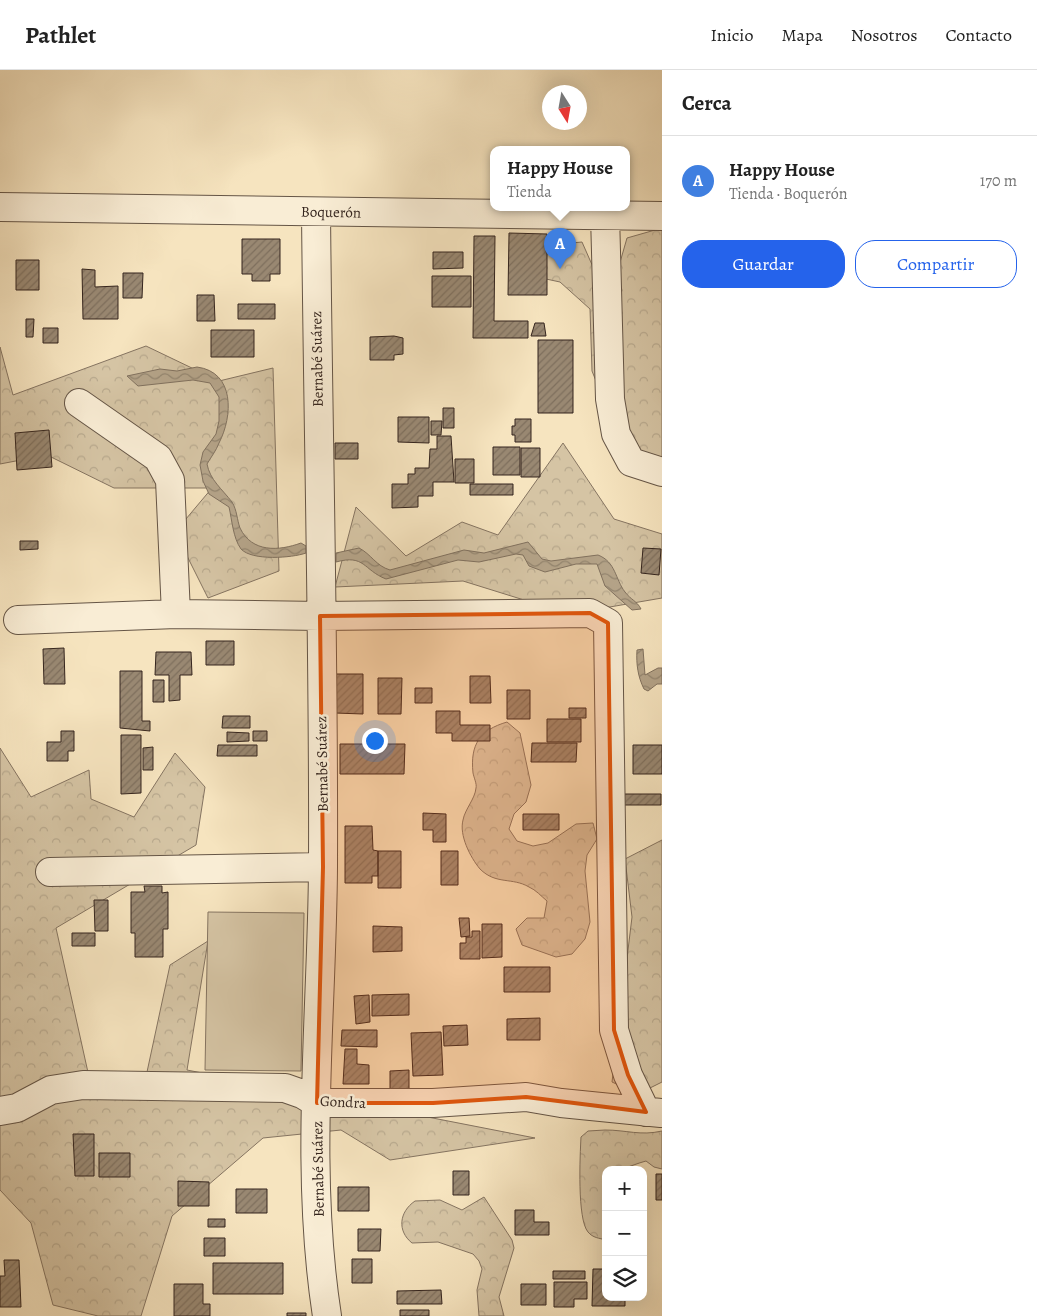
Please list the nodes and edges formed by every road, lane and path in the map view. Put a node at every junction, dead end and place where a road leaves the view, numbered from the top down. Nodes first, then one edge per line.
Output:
1 (0, 207) edge
2 (316, 212) junction
3 (605, 215) junction
4 (662, 216) edge
5 (79, 403) dead end
6 (662, 472) edge
7 (176, 614) junction
8 (320, 616) junction
9 (18, 620) dead end
10 (323, 867) junction
11 (50, 872) dead end
12 (318, 1103) junction
13 (0, 1111) edge
14 (654, 1113) edge
15 (327, 1316) edge

1 - 2 street, Boquerón
2 - 3 street, Boquerón
2 - 8 street, Bernabé Suárez
3 - 4 street, Boquerón
3 - 6 street
5 - 7 street
7 - 8 street
7 - 9 street
8 - 10 street, Bernabé Suárez
8 - 14 street
10 - 11 street
10 - 12 street, Bernabé Suárez
12 - 13 street, Gondra
12 - 14 street, Gondra
12 - 15 street, Bernabé Suárez

